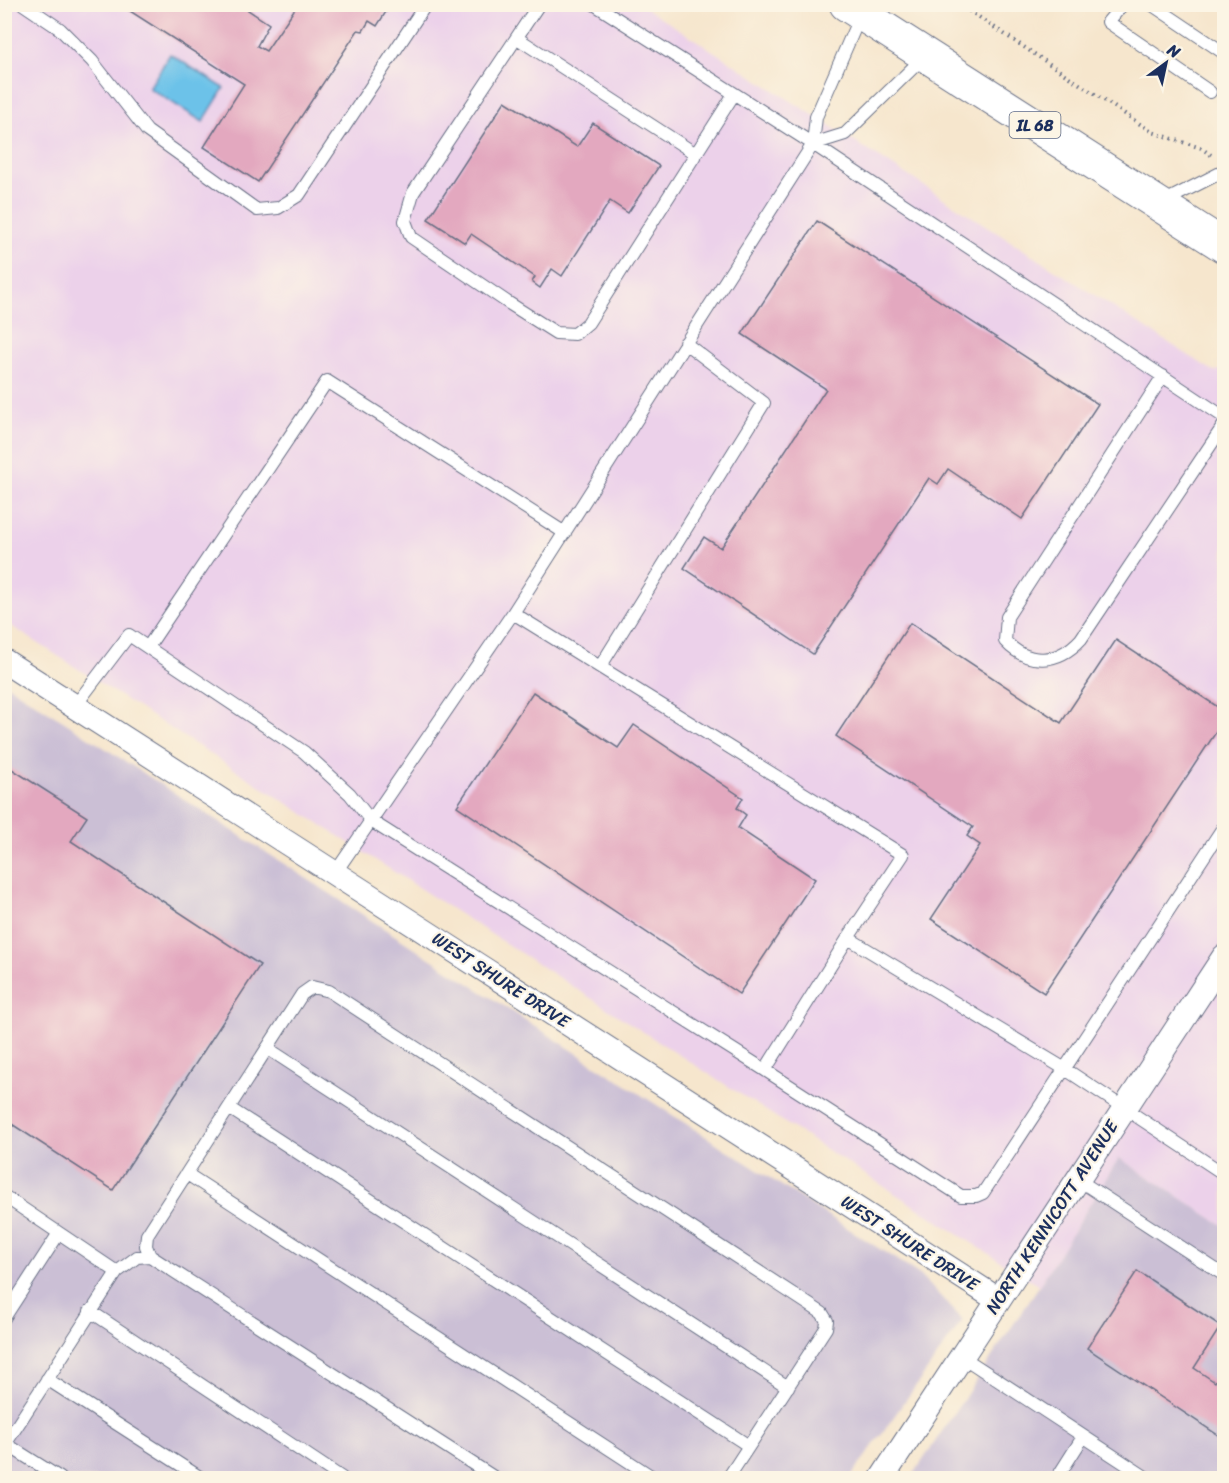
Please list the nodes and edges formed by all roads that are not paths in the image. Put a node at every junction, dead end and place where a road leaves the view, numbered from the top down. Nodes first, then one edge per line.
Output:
1 (23, 4) edge
2 (426, 4) edge
3 (539, 4) edge
4 (594, 4) edge
5 (1123, 4) edge
6 (1151, 4) edge
7 (854, 9) edge
8 (517, 38) junction
9 (1224, 53) edge
10 (926, 56) junction
11 (1210, 92) dead end
12 (734, 94) junction
13 (813, 144) junction
14 (696, 154) junction
15 (1224, 171) edge
16 (1159, 203) junction
17 (1224, 246) edge
18 (685, 343) junction
19 (1163, 376) junction
20 (1224, 417) edge
21 (1224, 425) edge
22 (565, 532) junction
23 (513, 613) junction
24 (148, 647) junction
25 (4, 661) edge
26 (600, 668) junction
27 (75, 706) junction
28 (371, 821) junction
29 (1224, 826) edge
30 (336, 873) junction
31 (848, 938) junction
32 (1224, 957) edge
33 (267, 1048) junction
34 (1065, 1069) junction
35 (765, 1070) junction
36 (228, 1108) junction
37 (1123, 1108) junction
38 (187, 1174) junction
39 (1224, 1174) edge
40 (1077, 1179) junction
41 (4, 1196) edge
42 (59, 1233) junction
43 (150, 1256) junction
44 (117, 1272) junction
45 (1224, 1275) edge
46 (997, 1299) junction
47 (90, 1311) junction
48 (4, 1318) edge
49 (961, 1356) junction
50 (47, 1379) junction
51 (788, 1387) junction
52 (1083, 1437) junction
53 (5, 1445) edge
54 (749, 1446) junction
55 (60, 1479) edge
56 (201, 1479) edge
57 (342, 1479) edge
58 (495, 1479) edge
59 (654, 1479) edge
60 (728, 1479) edge
61 (882, 1479) edge
62 (1057, 1479) edge
63 (1147, 1479) edge

1 - 2 lane
3 - 8 lane
4 - 12 lane
5 - 11 lane
6 - 9 lane
7 - 10 main road, IL 68
7 - 13 lane
8 - 14 lane
8 - 14 lane
10 - 13 lane
10 - 16 main road, IL 68
12 - 13 lane
12 - 14 lane
13 - 18 lane
13 - 19 lane
15 - 16 lane
16 - 17 main road, IL 68
18 - 22 lane
18 - 26 lane
19 - 20 lane
19 - 21 lane
22 - 23 lane
22 - 24 lane
23 - 26 lane
23 - 28 lane
24 - 27 lane
24 - 28 lane
25 - 27 street, WEST SHURE DRIVE
26 - 31 lane
27 - 30 street, WEST SHURE DRIVE
28 - 30 lane
28 - 35 lane
29 - 34 lane
30 - 46 street, WEST SHURE DRIVE
31 - 34 lane
31 - 35 lane
32 - 37 street, NORTH KENNICOTT AVENUE
33 - 36 lane
33 - 51 lane
33 - 51 lane
34 - 35 lane
34 - 37 lane
36 - 38 lane
36 - 54 lane
37 - 39 lane
37 - 40 street, NORTH KENNICOTT AVENUE
38 - 43 lane
38 - 59 lane
40 - 45 lane
40 - 46 street, NORTH KENNICOTT AVENUE
41 - 42 lane
42 - 44 lane
42 - 48 lane
43 - 44 lane
43 - 58 lane
44 - 47 lane
46 - 49 street, NORTH KENNICOTT AVENUE
47 - 50 lane
47 - 57 lane
49 - 52 lane
49 - 61 street, NORTH KENNICOTT AVENUE
50 - 53 lane
50 - 56 lane
51 - 54 lane
52 - 62 lane
52 - 63 lane
53 - 55 lane
54 - 60 lane

